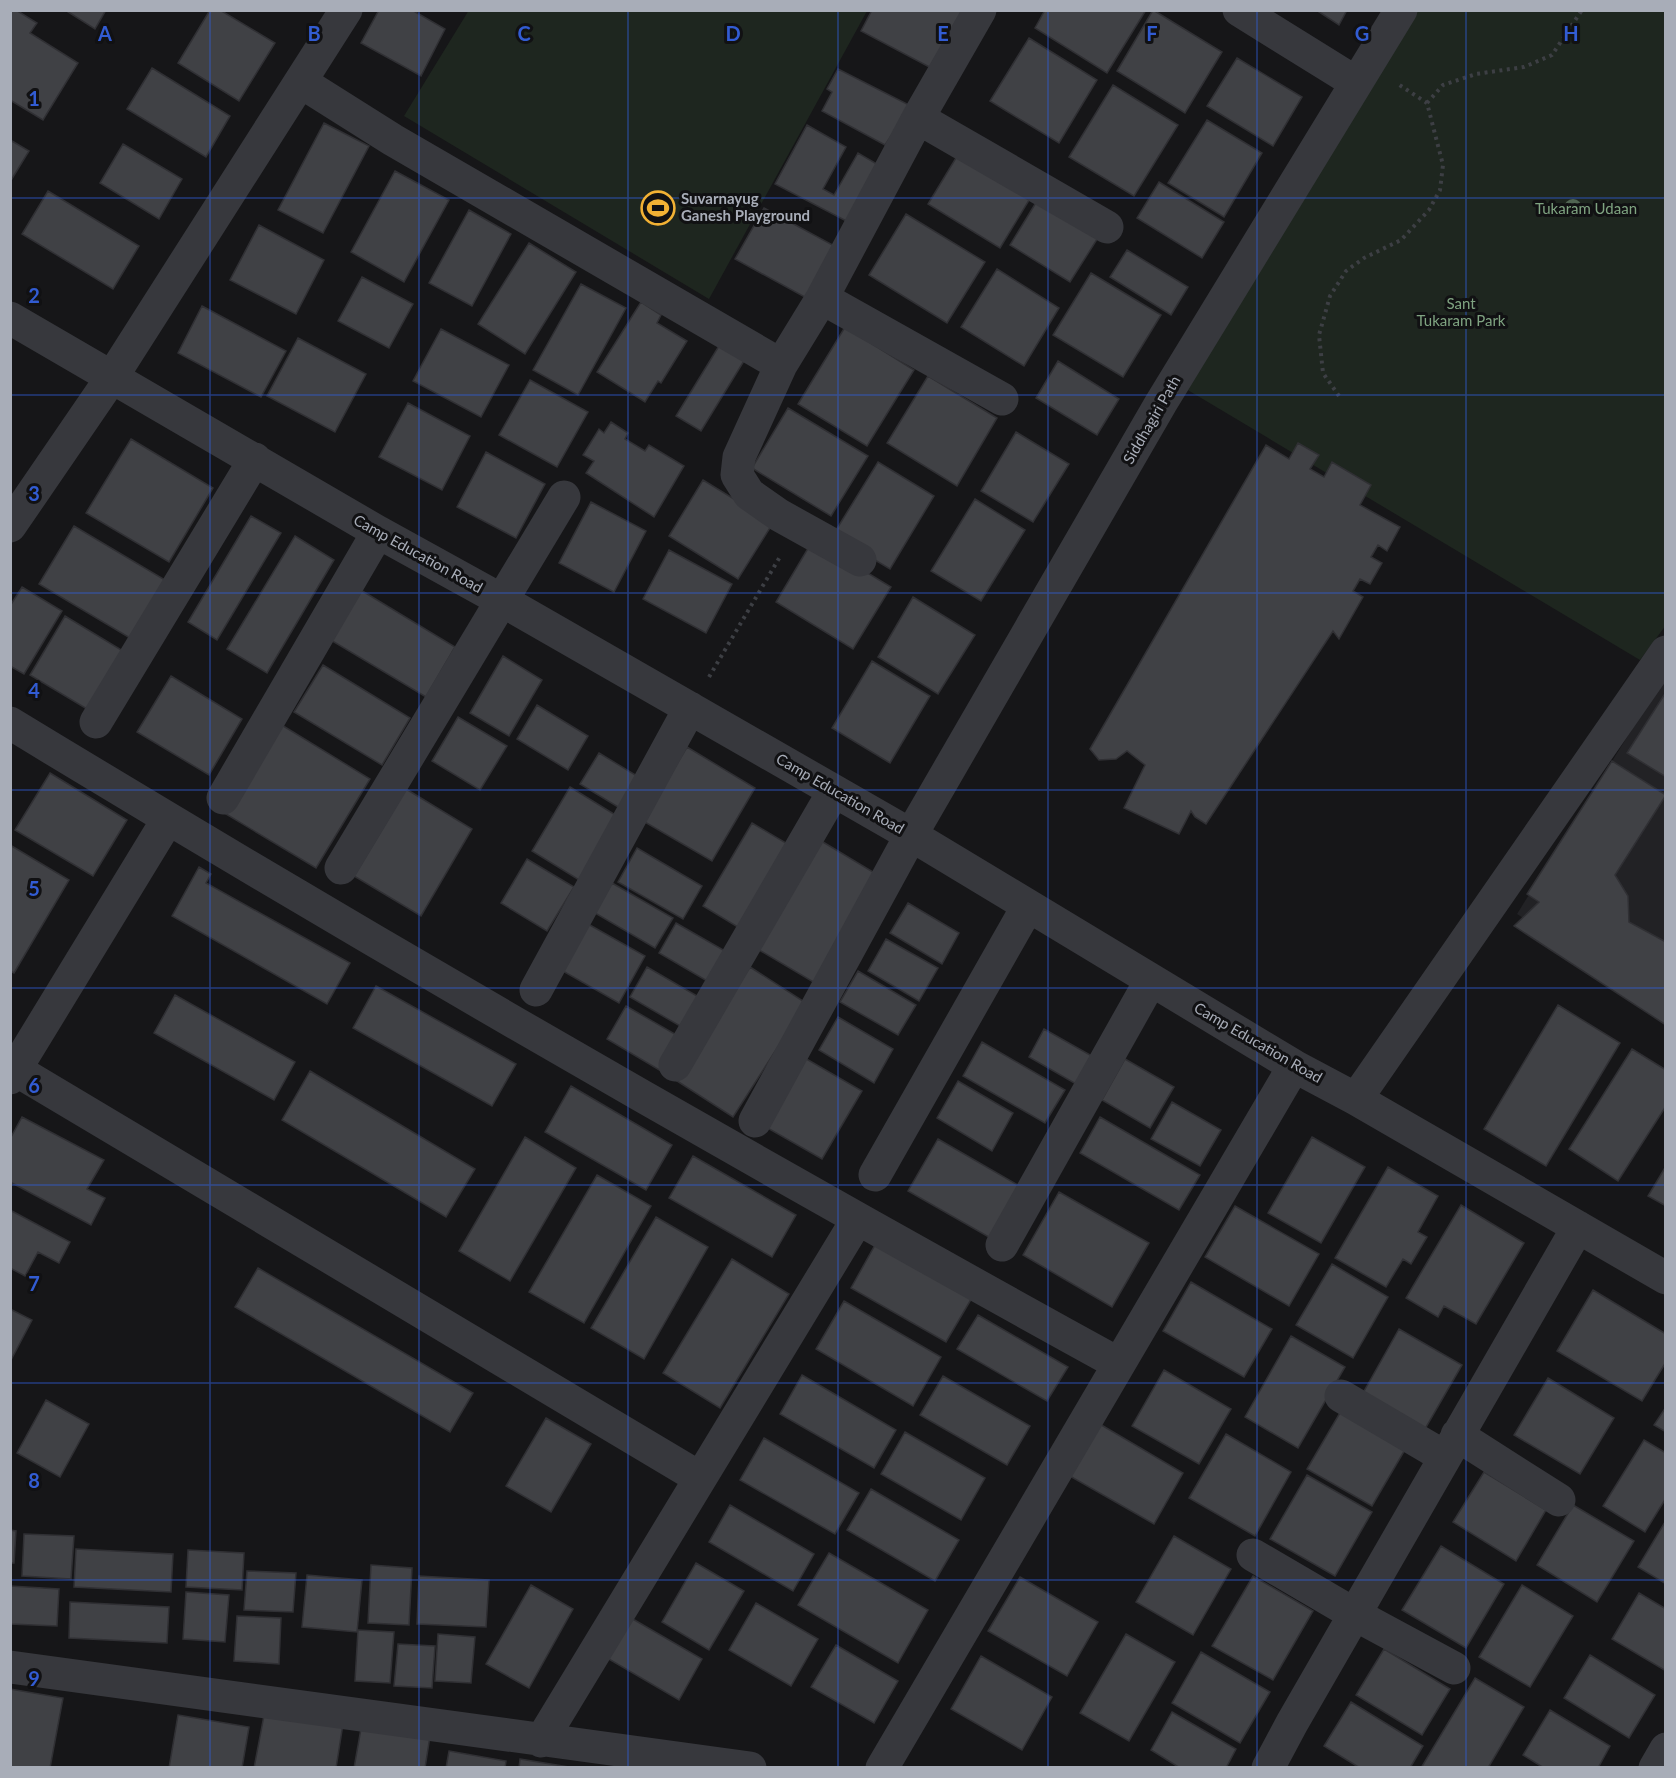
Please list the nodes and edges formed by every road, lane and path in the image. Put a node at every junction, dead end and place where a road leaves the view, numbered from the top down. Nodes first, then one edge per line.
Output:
1 (346, 10) edge
2 (980, 10) edge
3 (1239, 10) edge
4 (1401, 10) edge
5 (1582, 10) edge
6 (1361, 72) junction
7 (301, 82) junction
8 (1426, 104) junction
9 (918, 118) junction
10 (1107, 227) dead end
11 (822, 298) junction
12 (10, 318) edge
13 (781, 365) junction
14 (112, 377) junction
15 (1339, 396) dead end
16 (1002, 399) dead end
17 (255, 459) junction
18 (564, 497) dead end
19 (10, 526) edge
20 (799, 526) junction
21 (378, 532) junction
22 (860, 560) dead end
23 (502, 601) junction
24 (1665, 652) edge
25 (690, 708) junction
26 (96, 722) dead end
27 (10, 723) edge
28 (834, 791) junction
29 (223, 798) dead end
30 (168, 819) junction
31 (911, 835) junction
32 (341, 868) dead end
33 (1028, 906) junction
34 (1151, 980) junction
35 (536, 990) dead end
36 (675, 1065) dead end
37 (1294, 1066) junction
38 (13, 1074) edge
39 (1356, 1099) junction
40 (755, 1121) dead end
41 (875, 1175) dead end
42 (857, 1220) junction
43 (1578, 1227) junction
44 (1002, 1245) dead end
45 (1665, 1278) edge
46 (1119, 1364) junction
47 (1341, 1396) dead end
48 (1451, 1446) junction
49 (700, 1478) junction
50 (1559, 1500) dead end
51 (1253, 1555) dead end
52 (1354, 1614) junction
53 (10, 1667) edge
54 (1454, 1668) dead end
55 (541, 1741) junction
56 (1665, 1749) edge
57 (750, 1767) edge
58 (882, 1767) edge
59 (1268, 1767) edge
60 (1655, 1767) edge

1 - 7 street
2 - 9 street
3 - 6 street
4 - 6 street, Siddhagiri Path
5 - 8 path
6 - 8 path
6 - 31 street, Siddhagiri Path
7 - 13 street
7 - 14 street
8 - 15 path
9 - 10 street
9 - 11 street
11 - 13 street
11 - 16 street
12 - 14 street, Camp Education Road
13 - 20 street
14 - 17 street, Camp Education Road
14 - 19 street
17 - 21 street, Camp Education Road
17 - 26 street
18 - 23 street
20 - 22 street
20 - 25 path
21 - 23 street, Camp Education Road
21 - 29 street
23 - 25 street, Camp Education Road
23 - 32 street
24 - 39 street
25 - 28 street, Camp Education Road
25 - 35 street
27 - 30 street
28 - 31 street, Camp Education Road
28 - 36 street
30 - 38 street
30 - 42 street
31 - 33 street, Camp Education Road
31 - 40 street, Siddhagiri Path
33 - 34 street, Camp Education Road
33 - 41 street
34 - 37 street, Camp Education Road
34 - 44 street
37 - 39 street, Camp Education Road
37 - 46 street
38 - 49 street
39 - 43 street, Camp Education Road
42 - 46 street
42 - 49 street
43 - 45 street, Camp Education Road
43 - 48 street
46 - 58 street
47 - 48 street
48 - 50 street
48 - 52 street
49 - 55 street
51 - 52 street
52 - 54 street
52 - 59 street
53 - 55 street
55 - 57 street
56 - 60 street

